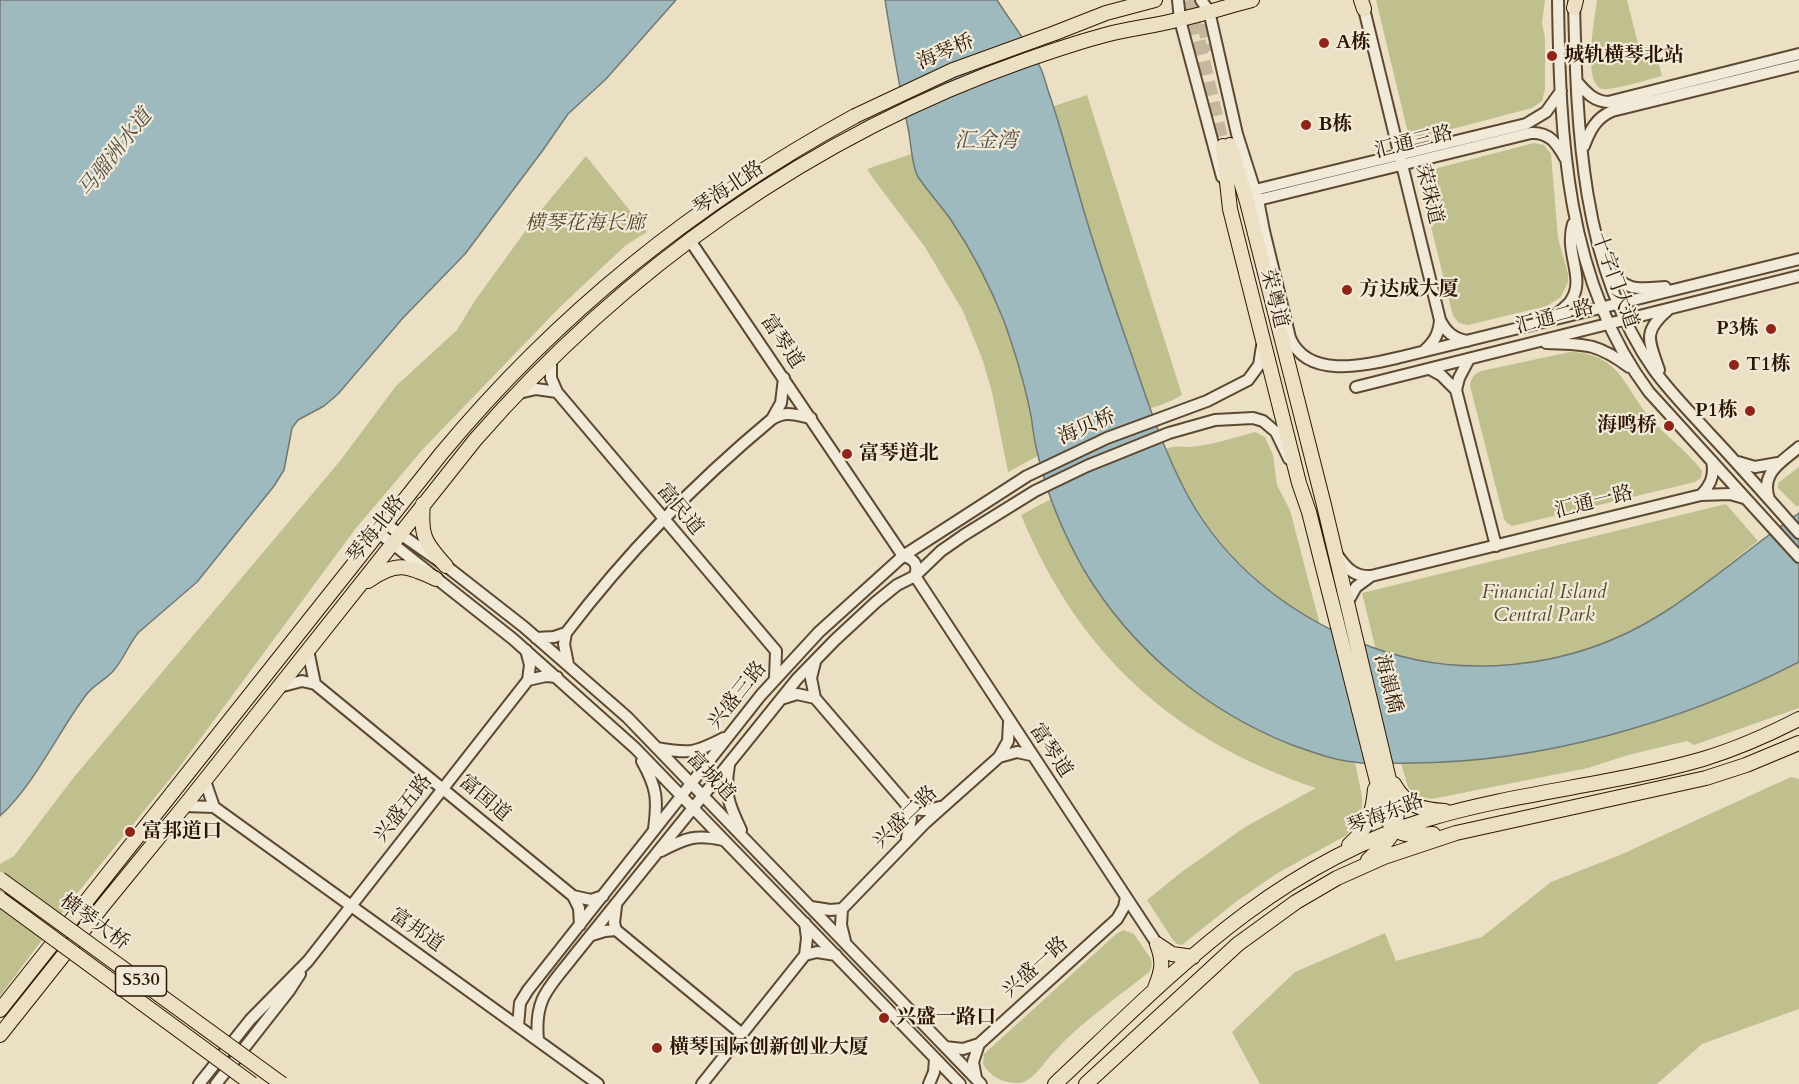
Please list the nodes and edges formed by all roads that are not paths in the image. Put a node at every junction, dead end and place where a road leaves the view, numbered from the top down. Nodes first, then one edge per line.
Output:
1 (1155, 0) edge
2 (1178, 0) edge
3 (1252, 0) edge
4 (1558, 0) edge
5 (1363, 3) edge
6 (1575, 3) edge
7 (1205, 6) edge
8 (1180, 20) junction
9 (1799, 54) edge
10 (1799, 65) edge
11 (1577, 82) junction
12 (1561, 91) junction
13 (855, 116) joint
14 (863, 131) joint
15 (1582, 148) junction
16 (1401, 160) junction
17 (1567, 161) junction
18 (1254, 198) junction
19 (1230, 209) junction
20 (1574, 221) junction
21 (689, 239) junction
22 (1799, 259) edge
23 (1605, 265) junction
24 (1799, 276) edge
25 (1701, 283) junction
26 (1619, 303) junction
27 (1602, 307) junction
28 (1670, 308) junction
29 (1625, 319) junction
30 (1440, 320) junction
31 (1549, 321) junction
32 (1608, 323) junction
33 (1262, 335) junction
34 (1467, 341) junction
35 (1531, 343) junction
36 (1413, 354) junction
37 (551, 358) junction
38 (1468, 359) junction
39 (1358, 366) joint
40 (1430, 369) junction
41 (1633, 371) junction
42 (784, 378) junction
43 (1663, 381) junction
44 (1356, 387) dead end
45 (1456, 390) junction
46 (557, 392) junction
47 (515, 394) junction
48 (811, 418) junction
49 (772, 419) junction
50 (1799, 447) edge
51 (1732, 459) junction
52 (1712, 461) junction
53 (1778, 463) junction
54 (1027, 476) joint
55 (1299, 483) junction
56 (1035, 491) joint
57 (1701, 495) junction
58 (1747, 500) junction
59 (1770, 500) junction
60 (423, 503) junction
61 (663, 519) junction
62 (382, 529) junction
63 (1799, 533) edge
64 (396, 538) junction
65 (1496, 546) junction
66 (1335, 552) junction
67 (903, 556) junction
68 (1799, 557) edge
69 (446, 566) junction
70 (915, 576) junction
71 (1371, 576) junction
72 (436, 579) junction
73 (354, 591) junction
74 (1340, 605) junction
75 (566, 633) junction
76 (536, 638) junction
77 (308, 650) junction
78 (526, 650) junction
79 (776, 651) junction
80 (800, 651) junction
81 (816, 659) junction
82 (568, 664) junction
83 (557, 677) junction
84 (775, 678) junction
85 (528, 680) junction
86 (315, 684) junction
87 (279, 687) junction
88 (815, 698) junction
89 (779, 700) junction
90 (1799, 719) edge
91 (1009, 722) junction
92 (730, 735) junction
93 (1799, 743) edge
94 (635, 748) junction
95 (657, 748) junction
96 (1031, 755) junction
97 (999, 757) junction
98 (729, 765) junction
99 (1382, 776) junction
100 (205, 781) junction
101 (691, 783) junction
102 (443, 788) junction
103 (680, 795) junction
104 (704, 796) junction
105 (906, 804) junction
106 (184, 806) junction
107 (944, 806) junction
108 (214, 807) junction
109 (693, 809) junction
110 (1456, 812) junction
111 (654, 830) junction
112 (1395, 830) junction
113 (1456, 833) junction
114 (745, 839) junction
115 (723, 840) junction
116 (906, 842) junction
117 (658, 852) junction
118 (1334, 857) junction
119 (116, 865) junction
120 (1360, 867) junction
121 (1337, 878) junction
122 (0, 879) edge
123 (573, 896) junction
124 (603, 896) junction
125 (1126, 897) junction
126 (0, 899) edge
127 (105, 903) junction
128 (615, 906) junction
129 (350, 907) junction
130 (810, 907) junction
131 (842, 909) junction
132 (1139, 918) junction
133 (1117, 919) junction
134 (805, 922) junction
135 (580, 925) junction
136 (616, 930) junction
137 (591, 935) junction
138 (847, 944) junction
139 (1157, 944) junction
140 (805, 956) junction
141 (837, 956) junction
142 (1193, 957) junction
143 (308, 961) junction
144 (1152, 994) junction
145 (0, 1010) edge
146 (518, 1026) junction
147 (742, 1034) junction
148 (0, 1035) edge
149 (538, 1040) junction
150 (979, 1044) junction
151 (945, 1047) junction
152 (935, 1059) junction
153 (979, 1082) edge
154 (199, 1084) edge
155 (216, 1084) edge
156 (252, 1084) edge
157 (282, 1084) edge
158 (598, 1084) edge
159 (702, 1084) edge
160 (929, 1084) edge
161 (944, 1084) edge
162 (959, 1084) edge
163 (1055, 1084) edge
164 (1086, 1084) edge

1 - 13 main road, 海琴桥, bridge
2 - 8 street, 荣粤道
3 - 7 main road, 海琴桥
4 - 12 street, 十字门大道
5 - 16 street, 荣珠道
6 - 11 street, 十字门大道
7 - 8 main road, 海琴桥
7 - 18 street, 荣粤道
8 - 14 main road, 海琴桥
8 - 19 street, 荣粤道
9 - 11 street
10 - 15 street
11 - 15 street, 十字门大道
12 - 16 street, 汇通三路
12 - 17 street, 十字门大道
13 - 62 main road, 琴海北路
14 - 21 main road, 琴海北路
15 - 23 street, 十字门大道
16 - 17 street, 汇通三路
16 - 18 street, 汇通三路
16 - 30 street, 荣珠道
17 - 20 street, 十字门大道
18 - 19 main road
18 - 39 street, 荣粤道
18 - 66 main road, 荣粤道
19 - 33 main road, 荣粤道
20 - 27 street, 十字门大道
20 - 31 street
21 - 37 main road, 琴海北路
21 - 42 street, 富琴道
22 - 25 street, 汇通二路
23 - 25 street
23 - 26 street, 十字门大道
24 - 28 street, 汇通二路
25 - 26 street, 汇通二路
26 - 27 street, 汇通二路
26 - 29 street, 十字门大道
27 - 31 street, 汇通二路
27 - 32 street, 十字门大道
28 - 29 street, 汇通二路
28 - 43 street
29 - 32 street, 汇通二路
29 - 43 street, 十字门大道
30 - 34 street
30 - 36 street
31 - 34 street, 汇通二路
32 - 35 street, 汇通二路
32 - 41 street, 十字门大道
33 - 54 street, 海贝桥
33 - 55 main road, 荣粤道
34 - 36 street, 汇通二路
35 - 38 street, 汇通二路
35 - 41 street
36 - 39 street, 汇通二路
37 - 46 street
37 - 47 main road, 琴海北路
38 - 40 street, 汇通二路
38 - 45 street
40 - 44 street, 汇通二路
40 - 45 street
41 - 52 street, 十字门大道
42 - 48 street, 富琴道
42 - 49 street
43 - 51 street, 十字门大道
45 - 65 street
46 - 47 street
46 - 61 street, 富民道
47 - 60 main road, 琴海北路
48 - 49 street
48 - 67 street, 富琴道
49 - 61 street
50 - 53 street
51 - 53 street
51 - 59 street, 十字门大道
52 - 57 street
52 - 58 street, 十字门大道
53 - 59 street
54 - 67 street, 兴盛三路
55 - 56 street, 海贝桥
55 - 74 main road, 荣粤道
56 - 70 street, 兴盛三路
57 - 58 street, 汇通一路
57 - 65 street, 汇通一路
58 - 68 street, 十字门大道
59 - 63 street, 十字门大道
60 - 64 main road, 琴海北路
60 - 69 main road
61 - 75 street
61 - 79 street, 富民道
62 - 64 street, 富城道
62 - 119 main road, 琴海北路
64 - 69 street, 富城道
64 - 72 street, 富城道
64 - 73 main road, 琴海北路
65 - 71 street, 汇通一路
66 - 71 street
66 - 74 main road, 荣粤道
67 - 70 street, 富琴道
67 - 80 street, 兴盛三路
69 - 76 street, 富城道
70 - 81 street, 兴盛三路
70 - 91 street, 富琴道
71 - 74 street
72 - 73 main road
72 - 78 street, 富城道
73 - 77 main road, 琴海北路
74 - 99 main road, 海韻橋
75 - 76 street
75 - 82 street
76 - 82 street, 富城道
77 - 86 street
77 - 87 main road, 琴海北路
78 - 83 street, 富城道
78 - 85 street
79 - 80 street
79 - 84 street
80 - 84 street, 兴盛三路
81 - 88 street
81 - 89 street, 兴盛三路
82 - 95 street, 富城道
83 - 85 street
83 - 94 street, 富城道
84 - 92 street, 兴盛三路
85 - 102 street, 兴盛五路
86 - 87 street
86 - 102 street, 富国道
87 - 100 main road, 琴海北路
88 - 89 street
88 - 105 street
89 - 98 street, 兴盛三路
90 - 110 main road, 琴海东路
91 - 96 street, 富琴道
91 - 97 street, 兴盛二路
92 - 95 street
92 - 101 street, 兴盛三路
93 - 113 main road, 琴海东路
94 - 103 street, 富城道
94 - 111 street
95 - 101 street, 富城道
96 - 97 street
96 - 125 street, 富琴道
97 - 107 street, 兴盛二路
98 - 104 street, 兴盛三路
98 - 114 street
99 - 110 main road
99 - 112 main road
99 - 118 main road
100 - 106 main road, 琴海北路
100 - 108 street
101 - 103 street, 兴盛三路
101 - 104 street, 富城道
102 - 123 street, 富国道
102 - 129 street, 兴盛五路
103 - 109 street, 富城道
103 - 111 street, 兴盛三路
104 - 109 street, 兴盛三路
104 - 114 street, 富城道
105 - 107 street
105 - 116 street
106 - 108 street
106 - 127 main road, 琴海北路
107 - 116 street, 兴盛二路
108 - 129 street, 富邦道
109 - 115 street, 富城道
109 - 117 street, 兴盛三路
110 - 112 main road, 琴海东路
111 - 124 street, 兴盛三路
112 - 113 main road
112 - 118 main road, 琴海东路
112 - 120 main road
113 - 120 main road, 琴海东路
114 - 130 street, 富城道
115 - 117 street
115 - 134 street, 富城道
116 - 131 street, 兴盛二路
117 - 128 street, 兴盛三路
118 - 121 main road
118 - 142 main road, 琴海东路
119 - 127 main road
119 - 145 main road, 琴海北路
120 - 121 main road, 琴海东路
121 - 164 main road, 琴海东路
122 - 157 main road, 横琴大桥 / S530, bridge
123 - 124 street
123 - 135 street
124 - 135 street, 兴盛三路
125 - 132 street, 富琴道
125 - 133 street, 兴盛一路
126 - 156 main road, 横琴大桥 / S530, bridge
127 - 148 main road, 琴海北路
128 - 136 street
128 - 137 street, 兴盛三路
129 - 143 street, 兴盛五路
129 - 146 street, 富邦道
130 - 131 street
130 - 138 street, 富城道
131 - 138 street
132 - 133 street
132 - 139 street, 富琴道
133 - 150 street, 兴盛一路
134 - 140 street
134 - 141 street, 富城道
135 - 146 street, 兴盛三路
136 - 137 street
136 - 147 street
137 - 149 street, 兴盛三路
138 - 151 street, 富城道
139 - 142 main road
139 - 144 main road
140 - 141 street
140 - 147 street
141 - 152 street, 富城道
142 - 144 main road, 琴海东路
143 - 154 street
143 - 155 street
144 - 163 main road, 琴海东路
146 - 149 street, 富邦道
147 - 159 street
149 - 158 street, 富邦道
150 - 151 street
150 - 153 street
151 - 153 street, 富城道
152 - 160 street
152 - 162 street, 富城道
161 - 162 street

